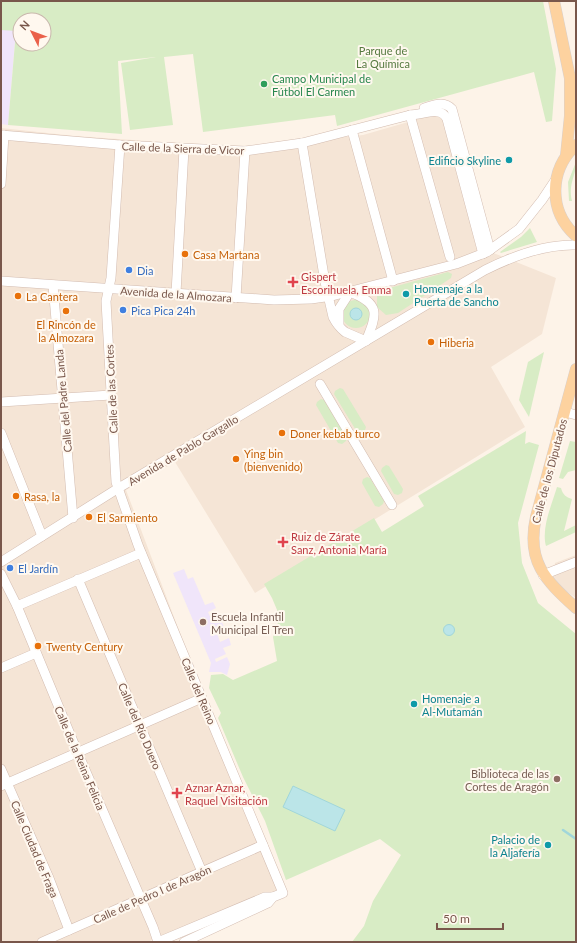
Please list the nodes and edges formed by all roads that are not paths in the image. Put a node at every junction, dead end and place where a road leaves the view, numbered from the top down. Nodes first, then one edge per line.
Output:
1 (554, 1) edge
2 (410, 115) junction
3 (352, 130) junction
4 (3, 135) edge
5 (302, 143) junction
6 (120, 145) junction
7 (576, 145) edge
8 (184, 149) junction
9 (245, 151) junction
10 (566, 156) junction
11 (556, 179) junction
12 (1, 184) edge
13 (576, 236) edge
14 (576, 245) edge
15 (487, 252) junction
16 (450, 258) dead end
17 (1, 281) edge
18 (393, 281) junction
19 (53, 285) junction
20 (109, 289) junction
21 (350, 292) junction
22 (176, 293) junction
23 (327, 297) junction
24 (236, 298) junction
25 (339, 325) junction
26 (366, 341) junction
27 (576, 369) edge
28 (320, 384) dead end
29 (111, 395) junction
30 (63, 398) junction
31 (1, 402) edge
32 (565, 412) junction
33 (576, 415) edge
34 (1, 433) edge
35 (117, 489) junction
36 (392, 505) dead end
37 (73, 518) junction
38 (42, 536) junction
39 (141, 553) junction
40 (1, 562) edge
41 (576, 562) edge
42 (1, 574) edge
43 (543, 575) junction
44 (78, 579) junction
45 (17, 606) junction
46 (576, 608) edge
47 (36, 653) junction
48 (1, 668) edge
49 (202, 698) junction
50 (140, 726) junction
51 (77, 751) junction
52 (1, 769) edge
53 (4, 784) edge
54 (263, 846) junction
55 (202, 872) junction
56 (273, 897) junction
57 (140, 899) junction
58 (69, 930) junction
59 (42, 942) edge
60 (158, 942) edge
61 (184, 942) edge

1 - 10 main road
2 - 3 street, Calle de la Sierra de Vicor
2 - 15 street, Calle de la Sierra de Vicor
2 - 16 street
3 - 5 street, Calle de la Sierra de Vicor
3 - 18 street
4 - 6 street, Calle de la Sierra de Vicor
4 - 12 street
5 - 9 street, Calle de la Sierra de Vicor
5 - 23 street
6 - 8 street, Calle de la Sierra de Vicor
6 - 20 street, Calle de las Cortes
7 - 10 main road
8 - 9 street, Calle de la Sierra de Vicor
8 - 22 street
9 - 24 street
10 - 11 main road
11 - 13 main road
11 - 15 street, Avenida de la Almozara
14 - 26 street, Avenida de Pablo Gargallo
15 - 18 street, Avenida de la Almozara
17 - 19 street, Avenida de la Almozara
18 - 21 street, Avenida de la Almozara
19 - 20 street, Avenida de la Almozara
19 - 30 street, Calle del Padre Landa
20 - 22 street, Avenida de la Almozara
20 - 29 street, Calle de las Cortes
21 - 23 street, Avenida de la Almozara
21 - 25 street
21 - 26 street
22 - 24 street, Avenida de la Almozara
23 - 24 street, Avenida de la Almozara
23 - 25 street
25 - 26 street
26 - 35 street, Avenida de Pablo Gargallo
27 - 32 main road, Calle de los Diputados
28 - 36 street
29 - 30 street
29 - 35 street, Calle de las Cortes
30 - 31 street
30 - 37 street, Calle del Padre Landa
32 - 33 street
32 - 43 main road, Calle de los Diputados
34 - 38 street
35 - 37 street, Avenida de Pablo Gargallo
35 - 39 street, Calle del Reino
37 - 38 street, Avenida de Pablo Gargallo
38 - 40 street, Avenida de Pablo Gargallo
39 - 44 street
39 - 49 street, Calle del Reino
41 - 43 street
42 - 45 street, Calle de la Reina Felicia
43 - 46 main road, Calle de los Diputados
44 - 45 street
44 - 50 street, Calle del Río Duero
45 - 47 street, Calle de la Reina Felicia
47 - 48 street
47 - 51 street, Calle de la Reina Felicia
49 - 50 street
49 - 54 street, Calle del Reino
50 - 51 street
50 - 55 street, Calle del Río Duero
51 - 53 street
51 - 57 street, Calle de la Reina Felicia
52 - 53 street, Calle Ciudad de Fraga
53 - 58 street, Calle Ciudad de Fraga
54 - 55 street, Calle de Pedro I de Aragón
54 - 56 street, Calle del Reino
55 - 57 street, Calle de Pedro I de Aragón
56 - 60 street
56 - 61 street
57 - 58 street, Calle de Pedro I de Aragón
57 - 60 street, Calle de la Reina Felicia
58 - 59 street, Calle de Pedro I de Aragón

